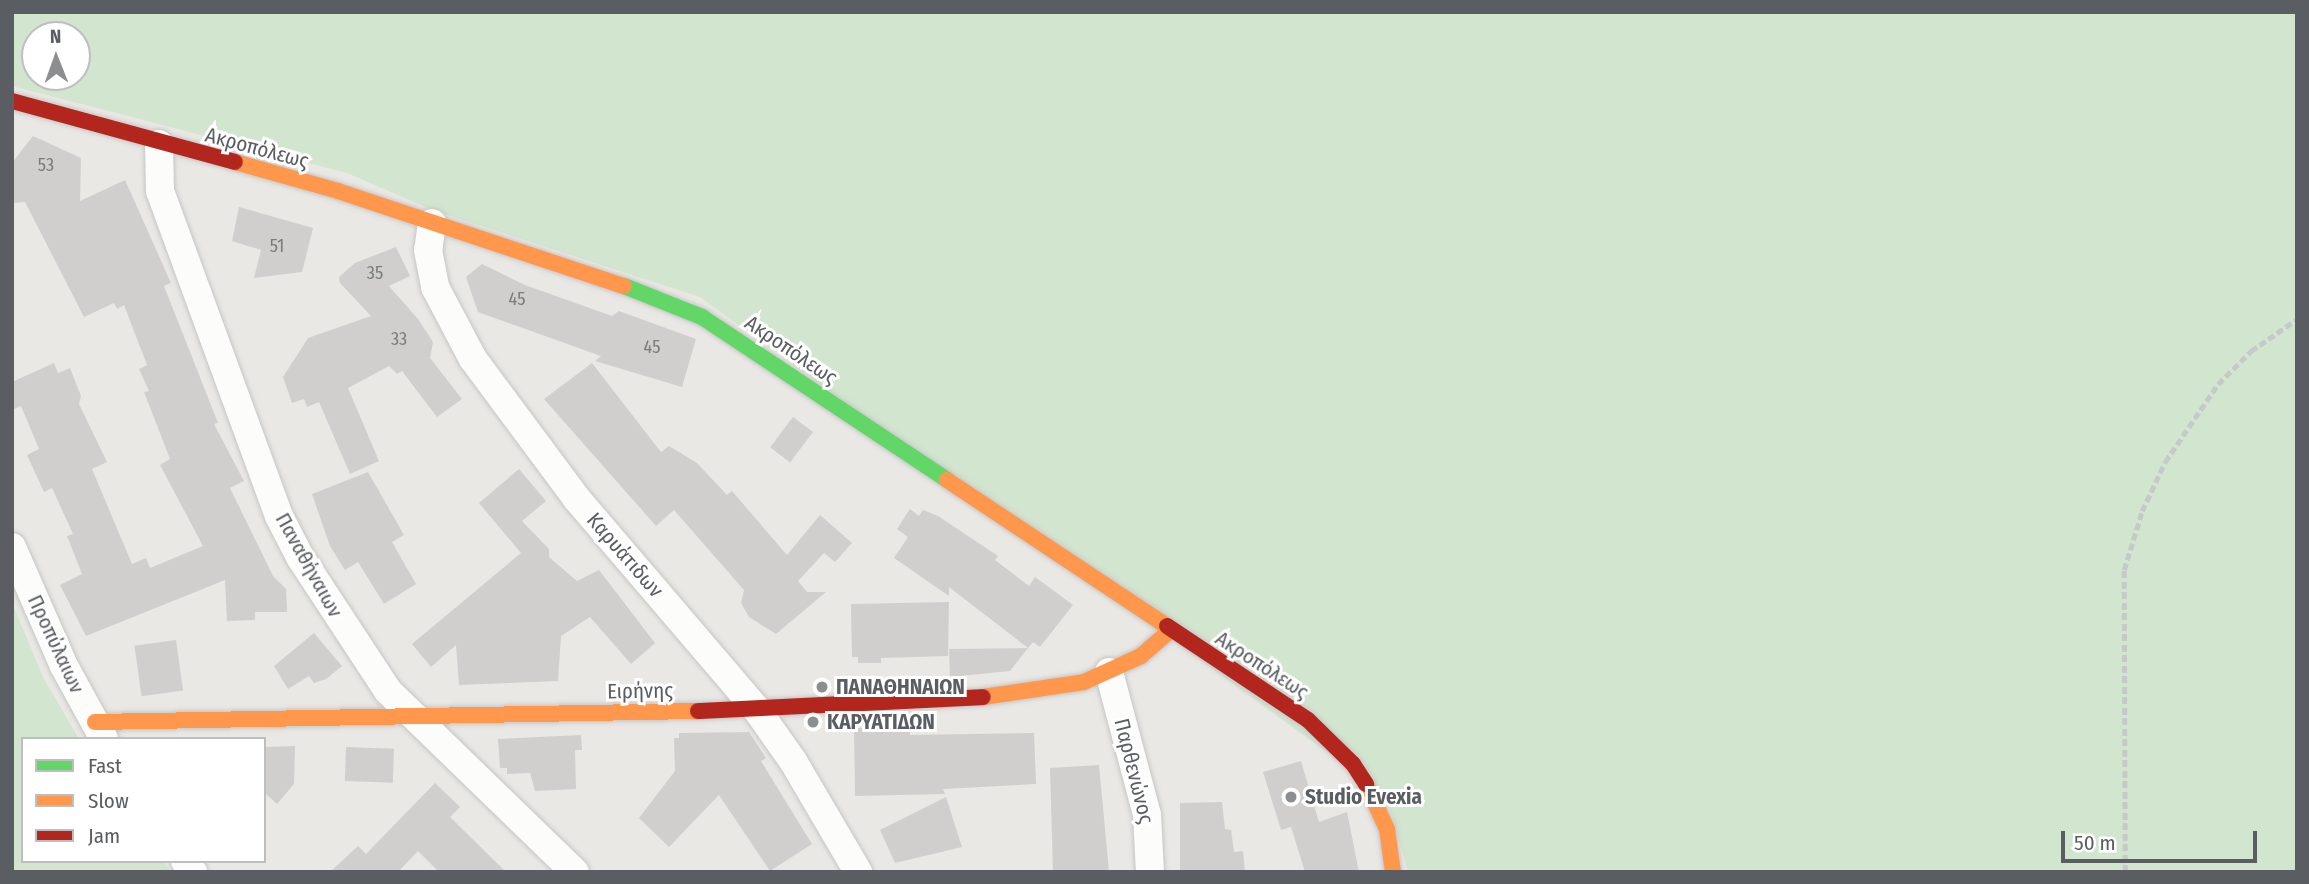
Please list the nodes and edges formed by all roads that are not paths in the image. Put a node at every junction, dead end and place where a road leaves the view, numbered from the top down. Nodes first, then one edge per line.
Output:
1 (12, 101) edge
2 (159, 144) junction
3 (432, 223) junction
4 (12, 547) edge
5 (1170, 631) junction
6 (1109, 672) junction
7 (757, 709) junction
8 (414, 718) junction
9 (99, 730) edge
10 (575, 872) edge
11 (858, 872) edge
12 (1150, 872) edge
13 (1393, 872) edge

1 - 2 street, Ακροπόλεως
2 - 3 street, Ακροπόλεως
2 - 8 street, Παναθήναιων
3 - 5 street, Ακροπόλεως
3 - 7 street, Καρυάτιδων
4 - 9 street, Προπύλαιων
5 - 6 street, Ειρήνης
5 - 13 street, Ακροπόλεως
6 - 7 street, Ειρήνης
6 - 12 street, Παρθενώνος
7 - 8 street, Ειρήνης
7 - 11 street, Καρυάτιδων
8 - 9 street, Ειρήνης
8 - 10 street, Παναθήναιων

